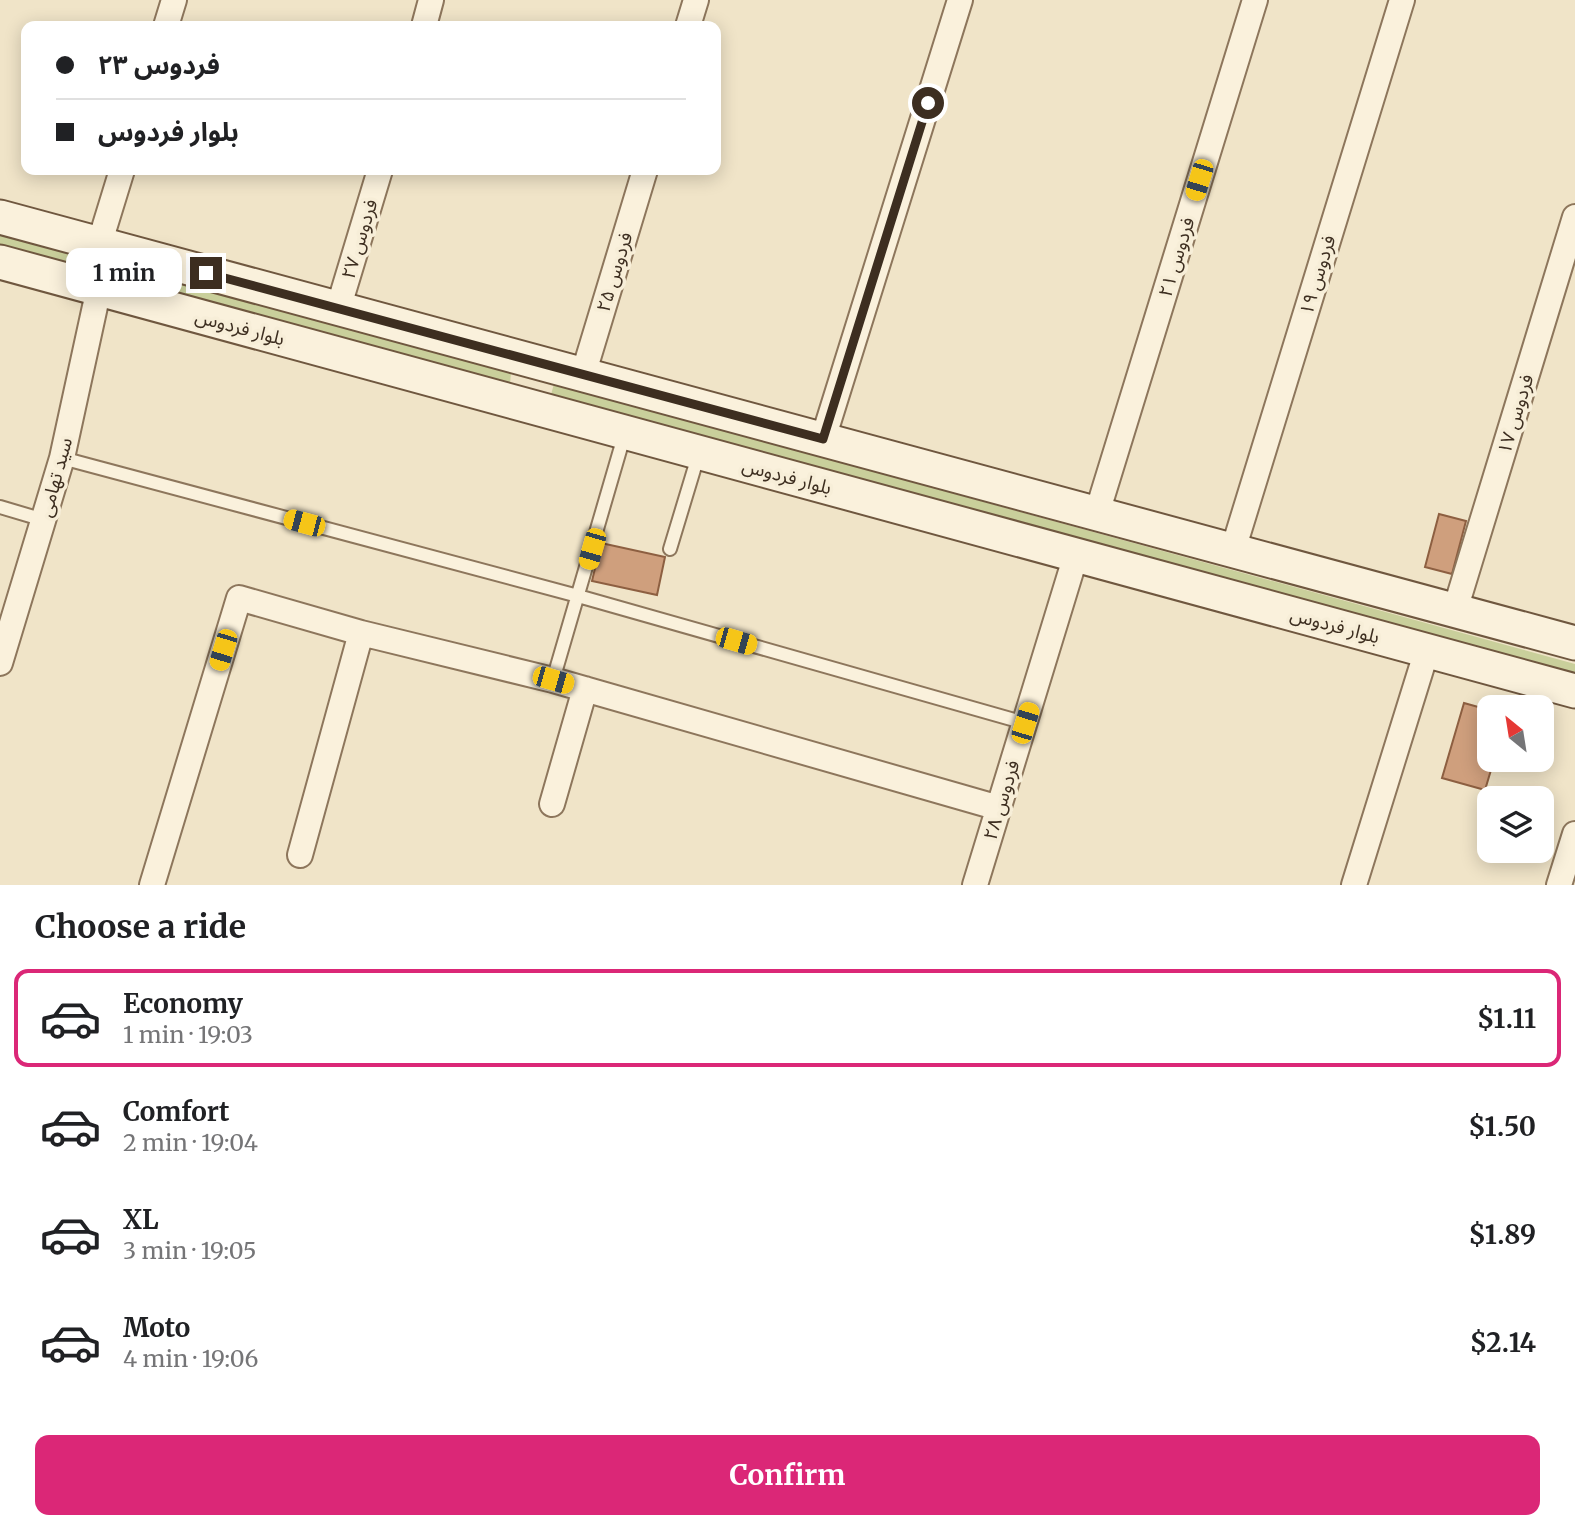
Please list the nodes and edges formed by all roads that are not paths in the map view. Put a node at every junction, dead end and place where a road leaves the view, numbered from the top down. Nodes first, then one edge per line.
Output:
1 (174, 0) edge
2 (432, 0) edge
3 (696, 0) edge
4 (960, 0) edge
5 (1255, 0) edge
6 (1402, 0) edge
7 (168, 21) edge
8 (426, 21) edge
9 (690, 21) edge
10 (120, 175) edge
11 (378, 175) edge
12 (643, 175) edge
13 (0, 217) edge
14 (1575, 217) edge
15 (99, 244) junction
16 (0, 262) edge
17 (99, 288) junction
18 (338, 309) junction
19 (542, 364) junction
20 (583, 375) junction
21 (530, 406) junction
22 (625, 432) junction
23 (823, 439) junction
24 (699, 452) junction
25 (62, 458) junction
26 (0, 507) edge
27 (1097, 513) junction
28 (44, 520) junction
29 (670, 549) dead end
30 (1233, 550) junction
31 (1076, 555) junction
32 (578, 596) junction
33 (1455, 610) junction
34 (361, 633) junction
35 (1575, 643) edge
36 (1427, 650) junction
37 (0, 663) edge
38 (553, 680) junction
39 (585, 689) junction
40 (1575, 691) edge
41 (1025, 723) junction
42 (552, 804) dead end
43 (999, 808) junction
44 (1575, 834) edge
45 (300, 855) dead end
46 (152, 885) edge
47 (975, 885) edge
48 (1354, 885) edge
49 (1559, 885) edge

1 - 7 street
2 - 8 street
3 - 9 street
4 - 23 street
5 - 27 street, فردوس ۲۱
6 - 30 street, فردوس ۱۹
10 - 15 street
11 - 18 street, فردوس ۲۷
12 - 20 street, فردوس ۲۵
13 - 15 main road
14 - 33 street, فردوس ۱۷
15 - 18 main road
16 - 17 main road, بلوار فردوس
17 - 21 main road, بلوار فردوس
17 - 25 street, سید تهامی
18 - 19 main road
19 - 20 main road
19 - 21 main road
20 - 23 main road
21 - 22 main road, بلوار فردوس
22 - 24 main road, بلوار فردوس
22 - 32 lane
23 - 27 main road
24 - 29 lane
24 - 31 main road, بلوار فردوس
25 - 28 street, سید تهامی
25 - 32 lane
26 - 28 lane
27 - 30 main road
28 - 37 street, سید تهامی
30 - 33 main road
31 - 36 main road, بلوار فردوس
31 - 41 street, فردوس ۲۸
32 - 38 lane
32 - 41 lane
33 - 35 main road
34 - 38 street
34 - 45 street
34 - 46 street
36 - 40 main road, بلوار فردوس
36 - 48 street
38 - 39 street
39 - 42 street
39 - 43 street
41 - 43 street, فردوس ۲۸
43 - 47 street, فردوس ۲۸
44 - 49 street

